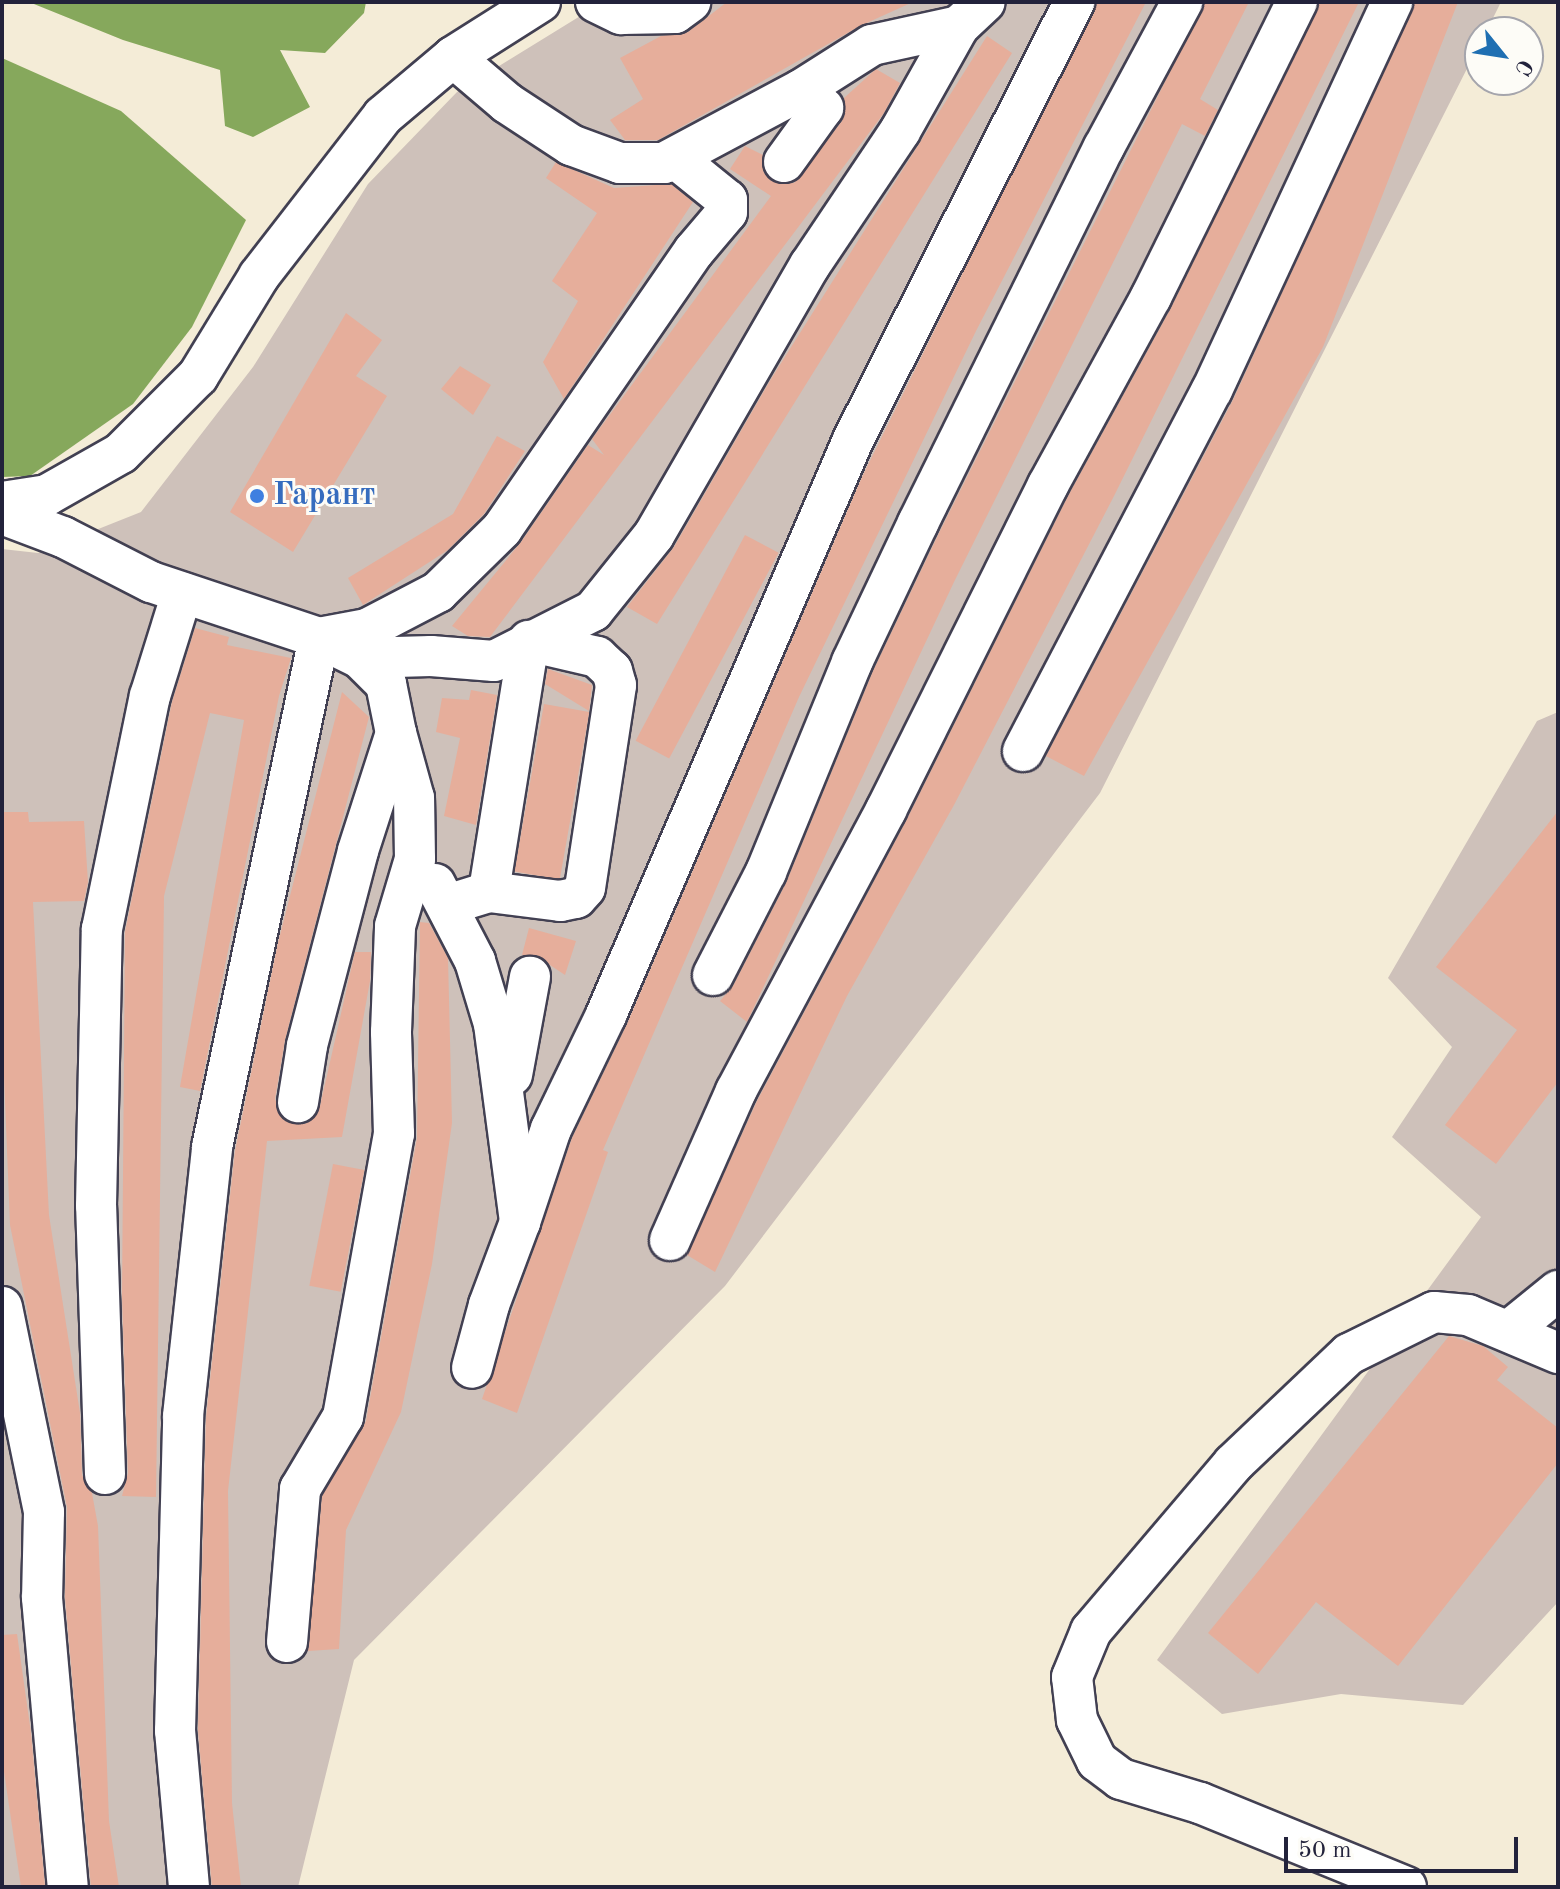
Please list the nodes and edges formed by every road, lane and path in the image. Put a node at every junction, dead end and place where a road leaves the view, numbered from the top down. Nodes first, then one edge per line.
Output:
1 (540, 2) edge
2 (596, 2) edge
3 (690, 2) edge
4 (1074, 2) edge
5 (1182, 2) edge
6 (1297, 2) edge
7 (1392, 2) edge
8 (972, 14) edge
9 (453, 57) junction
10 (801, 90) junction
11 (675, 158) junction
12 (784, 162) dead end
13 (2, 502) edge
14 (2, 514) edge
15 (182, 593) junction
16 (319, 638) junction
17 (529, 641) junction
18 (360, 658) junction
19 (396, 733) junction
20 (1023, 751) dead end
21 (415, 859) junction
22 (489, 892) junction
23 (450, 904) junction
24 (713, 975) dead end
25 (530, 977) dead end
26 (506, 1035) junction
27 (569, 1089) junction
28 (298, 1102) dead end
29 (520, 1222) junction
30 (670, 1240) dead end
31 (1558, 1291) edge
32 (2, 1307) edge
33 (1510, 1330) junction
34 (1558, 1353) edge
35 (472, 1368) dead end
36 (105, 1474) dead end
37 (287, 1642) dead end
38 (68, 1887) edge
39 (189, 1887) edge
40 (1406, 1887) edge

1 - 9 street
2 - 3 street
4 - 27 street
5 - 24 street
6 - 30 street
7 - 20 street
8 - 10 street
8 - 17 street
9 - 11 street
9 - 13 street
10 - 11 street
10 - 12 street
11 - 16 street
14 - 15 street
15 - 16 street
15 - 36 street
16 - 18 street
16 - 39 street
17 - 18 street
17 - 22 street
17 - 22 street
18 - 19 street
19 - 21 street
19 - 28 street
21 - 23 street
21 - 37 street
22 - 23 street
23 - 26 street
25 - 26 street
26 - 27 street
26 - 29 street
27 - 29 street
29 - 35 street
31 - 33 street
32 - 38 street
33 - 34 street
33 - 40 street

